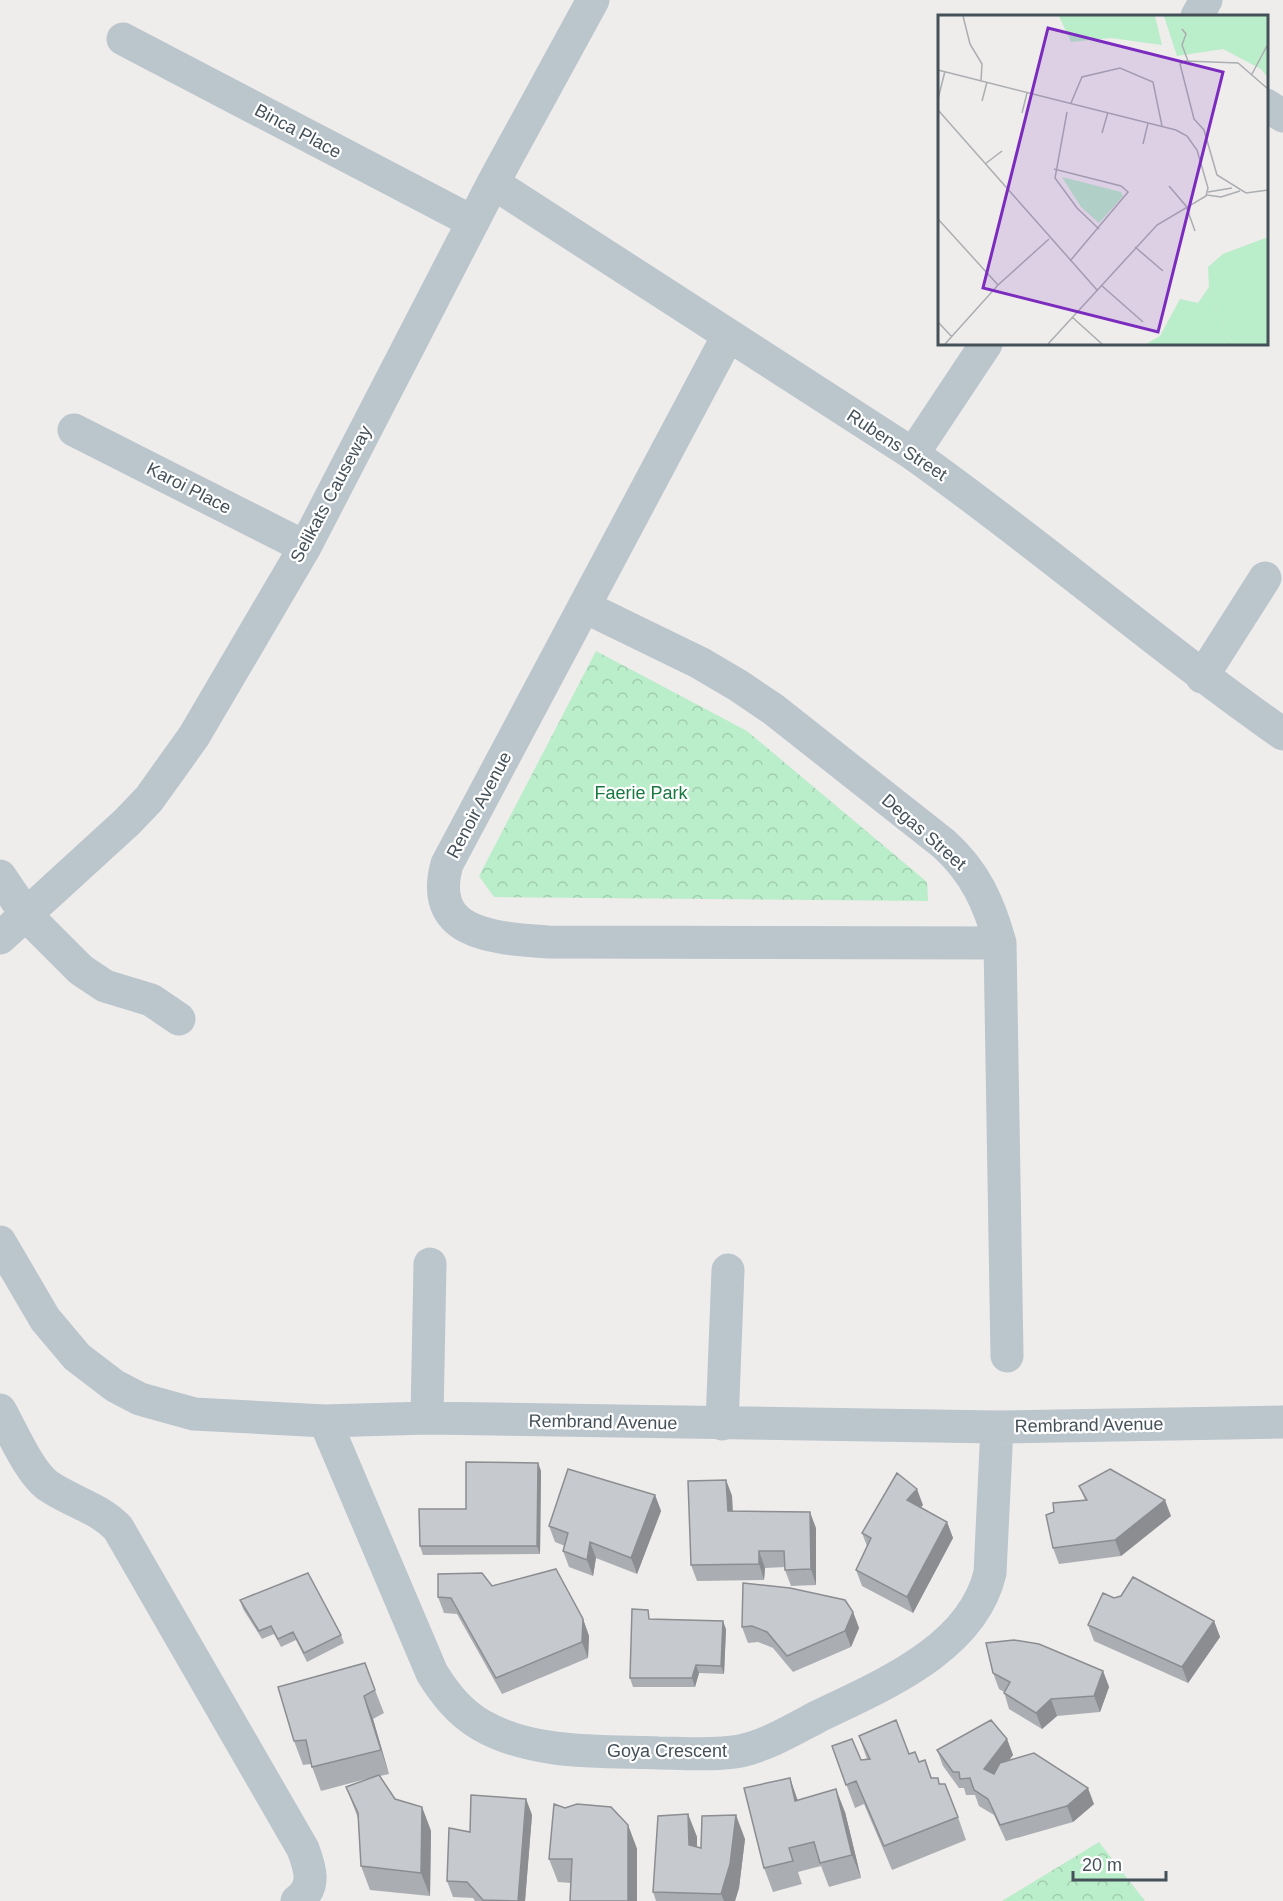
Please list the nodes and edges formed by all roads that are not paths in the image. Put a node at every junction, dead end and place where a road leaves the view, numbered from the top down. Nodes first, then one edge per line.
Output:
1 (593, 0) edge
2 (1206, 0) edge
3 (1198, 15) edge
4 (123, 39) dead end
5 (1268, 106) edge
6 (1283, 116) edge
7 (493, 183) junction
8 (473, 222) junction
9 (728, 336) junction
10 (985, 345) edge
11 (74, 430) dead end
12 (913, 454) junction
13 (304, 547) junction
14 (1264, 578) dead end
15 (585, 607) junction
16 (1202, 677) junction
17 (1283, 734) edge
18 (0, 876) edge
19 (27, 916) junction
20 (0, 938) edge
21 (1000, 943) junction
22 (179, 1019) dead end
23 (0, 1242) edge
24 (430, 1264) dead end
25 (728, 1270) dead end
26 (1007, 1356) dead end
27 (0, 1410) edge
28 (427, 1418) junction
29 (326, 1421) junction
30 (1283, 1422) edge
31 (722, 1424) junction
32 (997, 1427) junction
33 (297, 1901) edge

1 - 7 street, Selikats Causeway
2 - 3 street
4 - 8 street, Binca Place
5 - 6 street
7 - 8 street, Selikats Causeway
7 - 9 street, Rubens Street
8 - 13 street, Selikats Causeway
9 - 12 street, Rubens Street
9 - 15 street, Renoir Avenue
10 - 12 street
11 - 13 street, Karoi Place
12 - 16 street, Rubens Street
13 - 19 street, Selikats Causeway
14 - 16 street
15 - 21 street, Degas Street
15 - 21 street, Renoir Avenue
16 - 17 street, Rubens Street
18 - 19 street
19 - 20 street, Selikats Causeway
19 - 22 street
21 - 26 street, Degas Street
23 - 29 street, Rembrand Avenue
24 - 28 street
25 - 31 street
27 - 33 street
28 - 29 street, Rembrand Avenue
28 - 31 street, Rembrand Avenue
29 - 32 street, Goya Crescent
30 - 32 street, Rembrand Avenue
31 - 32 street, Rembrand Avenue

